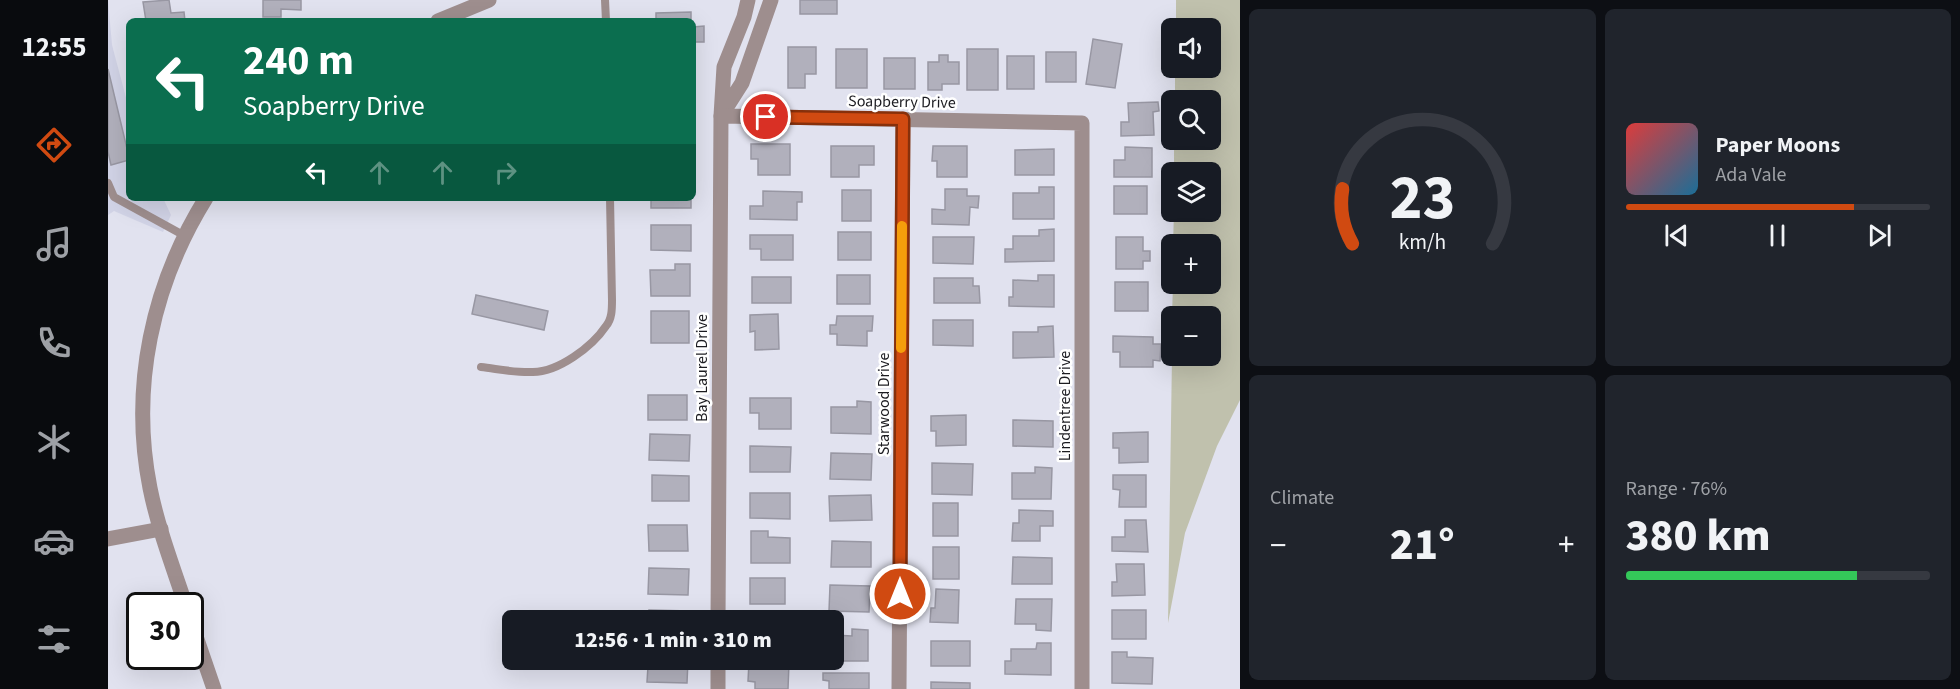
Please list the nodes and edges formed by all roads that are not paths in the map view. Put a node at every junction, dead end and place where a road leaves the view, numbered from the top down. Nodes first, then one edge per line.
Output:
1 (489, 0) edge
2 (605, 0) edge
3 (748, 0) edge
4 (771, 0) edge
5 (744, 17) junction
6 (445, 18) edge
7 (606, 18) edge
8 (765, 24) junction
9 (721, 116) junction
10 (903, 119) junction
11 (1082, 123) joint
12 (108, 183) edge
13 (111, 199) edge
14 (204, 201) edge
15 (610, 201) edge
16 (185, 236) junction
17 (482, 367) dead end
18 (160, 529) junction
19 (108, 539) edge
20 (181, 592) edge
21 (718, 610) edge
22 (204, 660) edge
23 (718, 670) edge
24 (214, 689) edge
25 (717, 689) edge
26 (899, 689) edge
27 (1082, 689) edge

1 - 6 street
2 - 7 lane
3 - 5 street, Bay Laurel Drive
4 - 8 street
5 - 8 lane
5 - 9 street, Bay Laurel Drive
8 - 9 street
9 - 10 street, Soapberry Drive
9 - 21 street, Bay Laurel Drive
10 - 11 street, Soapberry Drive
10 - 26 street, Starwood Drive
11 - 27 street, Lindentree Drive
12 - 13 lane
13 - 16 lane
14 - 16 street
15 - 17 lane
16 - 18 street
18 - 19 street
18 - 20 street
22 - 24 street
23 - 25 street

